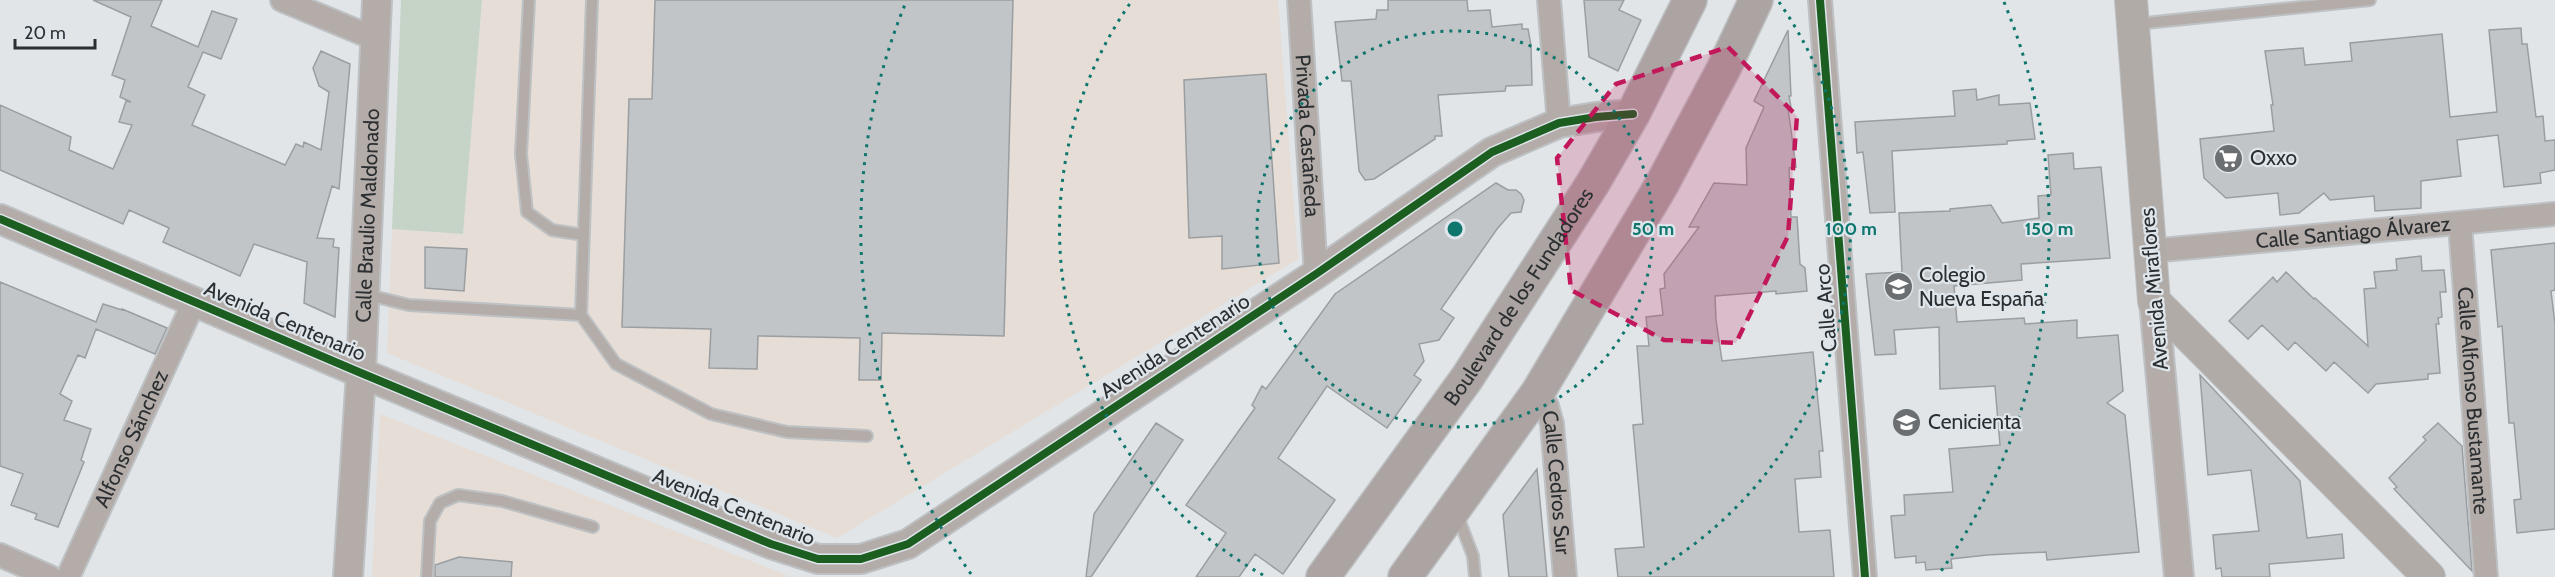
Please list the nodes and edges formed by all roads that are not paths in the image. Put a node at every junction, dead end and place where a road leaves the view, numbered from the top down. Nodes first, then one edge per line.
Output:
1 (282, 0) edge
2 (377, 0) edge
3 (529, 0) edge
4 (592, 0) edge
5 (1299, 0) edge
6 (1549, 0) edge
7 (1690, 0) edge
8 (1756, 0) edge
9 (1820, 0) edge
10 (2370, 0) edge
11 (2338, 2) edge
12 (2132, 12) edge
13 (375, 39) junction
14 (1633, 114) junction
15 (1559, 123) junction
16 (2555, 214) edge
17 (0, 219) edge
18 (2460, 224) junction
19 (584, 235) junction
20 (2150, 251) junction
21 (1316, 274) junction
22 (364, 294) junction
23 (2154, 301) junction
24 (194, 302) junction
25 (581, 315) junction
26 (361, 373) junction
27 (1538, 392) junction
28 (867, 436) dead end
29 (1454, 508) junction
30 (593, 527) dead end
31 (0, 555) edge
32 (50, 577) edge
33 (68, 577) edge
34 (348, 577) edge
35 (427, 577) edge
36 (1323, 577) edge
37 (1405, 577) edge
38 (1475, 577) edge
39 (1565, 577) edge
40 (1865, 577) edge
41 (2180, 577) edge
42 (2429, 577) edge
43 (2486, 577) edge

1 - 13 street
2 - 13 street, Calle Braulio Maldonado
3 - 19 lane
4 - 19 lane
5 - 21 street, Privada Castañeda
6 - 15 street
7 - 14 main road, Boulevard de los Fundadores
8 - 27 main road
9 - 40 street, Calle Arco
10 - 11 lane
11 - 12 lane
12 - 20 main road, Avenida Miraflores
13 - 22 street, Calle Braulio Maldonado
14 - 15 street, Avenida Centenario
14 - 36 main road, Boulevard de los Fundadores
15 - 21 street, Avenida Centenario
16 - 18 street, Calle Santiago Álvarez
17 - 24 street, Avenida Centenario
18 - 20 street, Calle Santiago Álvarez
18 - 43 street, Calle Alfonso Bustamante
19 - 25 lane
20 - 23 main road, Avenida Miraflores
21 - 26 street, Avenida Centenario
22 - 25 lane
22 - 26 street, Calle Braulio Maldonado
23 - 41 street, Avenida Miraflores
23 - 42 main road
24 - 26 street, Avenida Centenario
24 - 33 street, Alfonso Sánchez
25 - 28 lane
26 - 34 street, Calle Braulio Maldonado
27 - 29 main road
27 - 39 street, Calle Cedros Sur
29 - 37 main road
29 - 38 lane
30 - 35 lane
31 - 32 street

